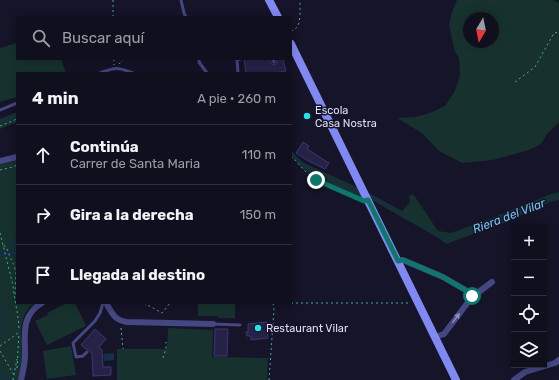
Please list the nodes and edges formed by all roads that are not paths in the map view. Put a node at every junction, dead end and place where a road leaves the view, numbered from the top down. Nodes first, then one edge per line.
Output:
1 (181, 0) edge
2 (269, 0) edge
3 (186, 16) edge
4 (277, 16) edge
5 (292, 46) edge
6 (199, 60) edge
7 (237, 60) edge
8 (103, 72) edge
9 (130, 72) edge
10 (206, 72) edge
11 (238, 72) edge
12 (16, 103) edge
13 (0, 110) edge
14 (16, 157) edge
15 (0, 162) edge
16 (398, 261) junction
17 (492, 282) dead end
18 (474, 295) junction
19 (41, 304) edge
20 (104, 304) edge
21 (106, 304) edge
22 (213, 324) joint
23 (240, 325) dead end
24 (436, 337) junction
25 (87, 352) dead end
26 (559, 360) edge
27 (22, 380) edge
28 (456, 380) edge
29 (514, 380) edge

1 - 3 lane
2 - 4 main road
5 - 16 main road
6 - 10 lane
7 - 11 lane
8 - 9 lane
12 - 13 lane
14 - 15 street
16 - 18 street
16 - 24 main road
17 - 18 street
24 -> 18 street
19 - 27 street
20 - 25 lane
21 - 22 street
22 - 23 lane
24 - 28 main road
26 - 29 street

